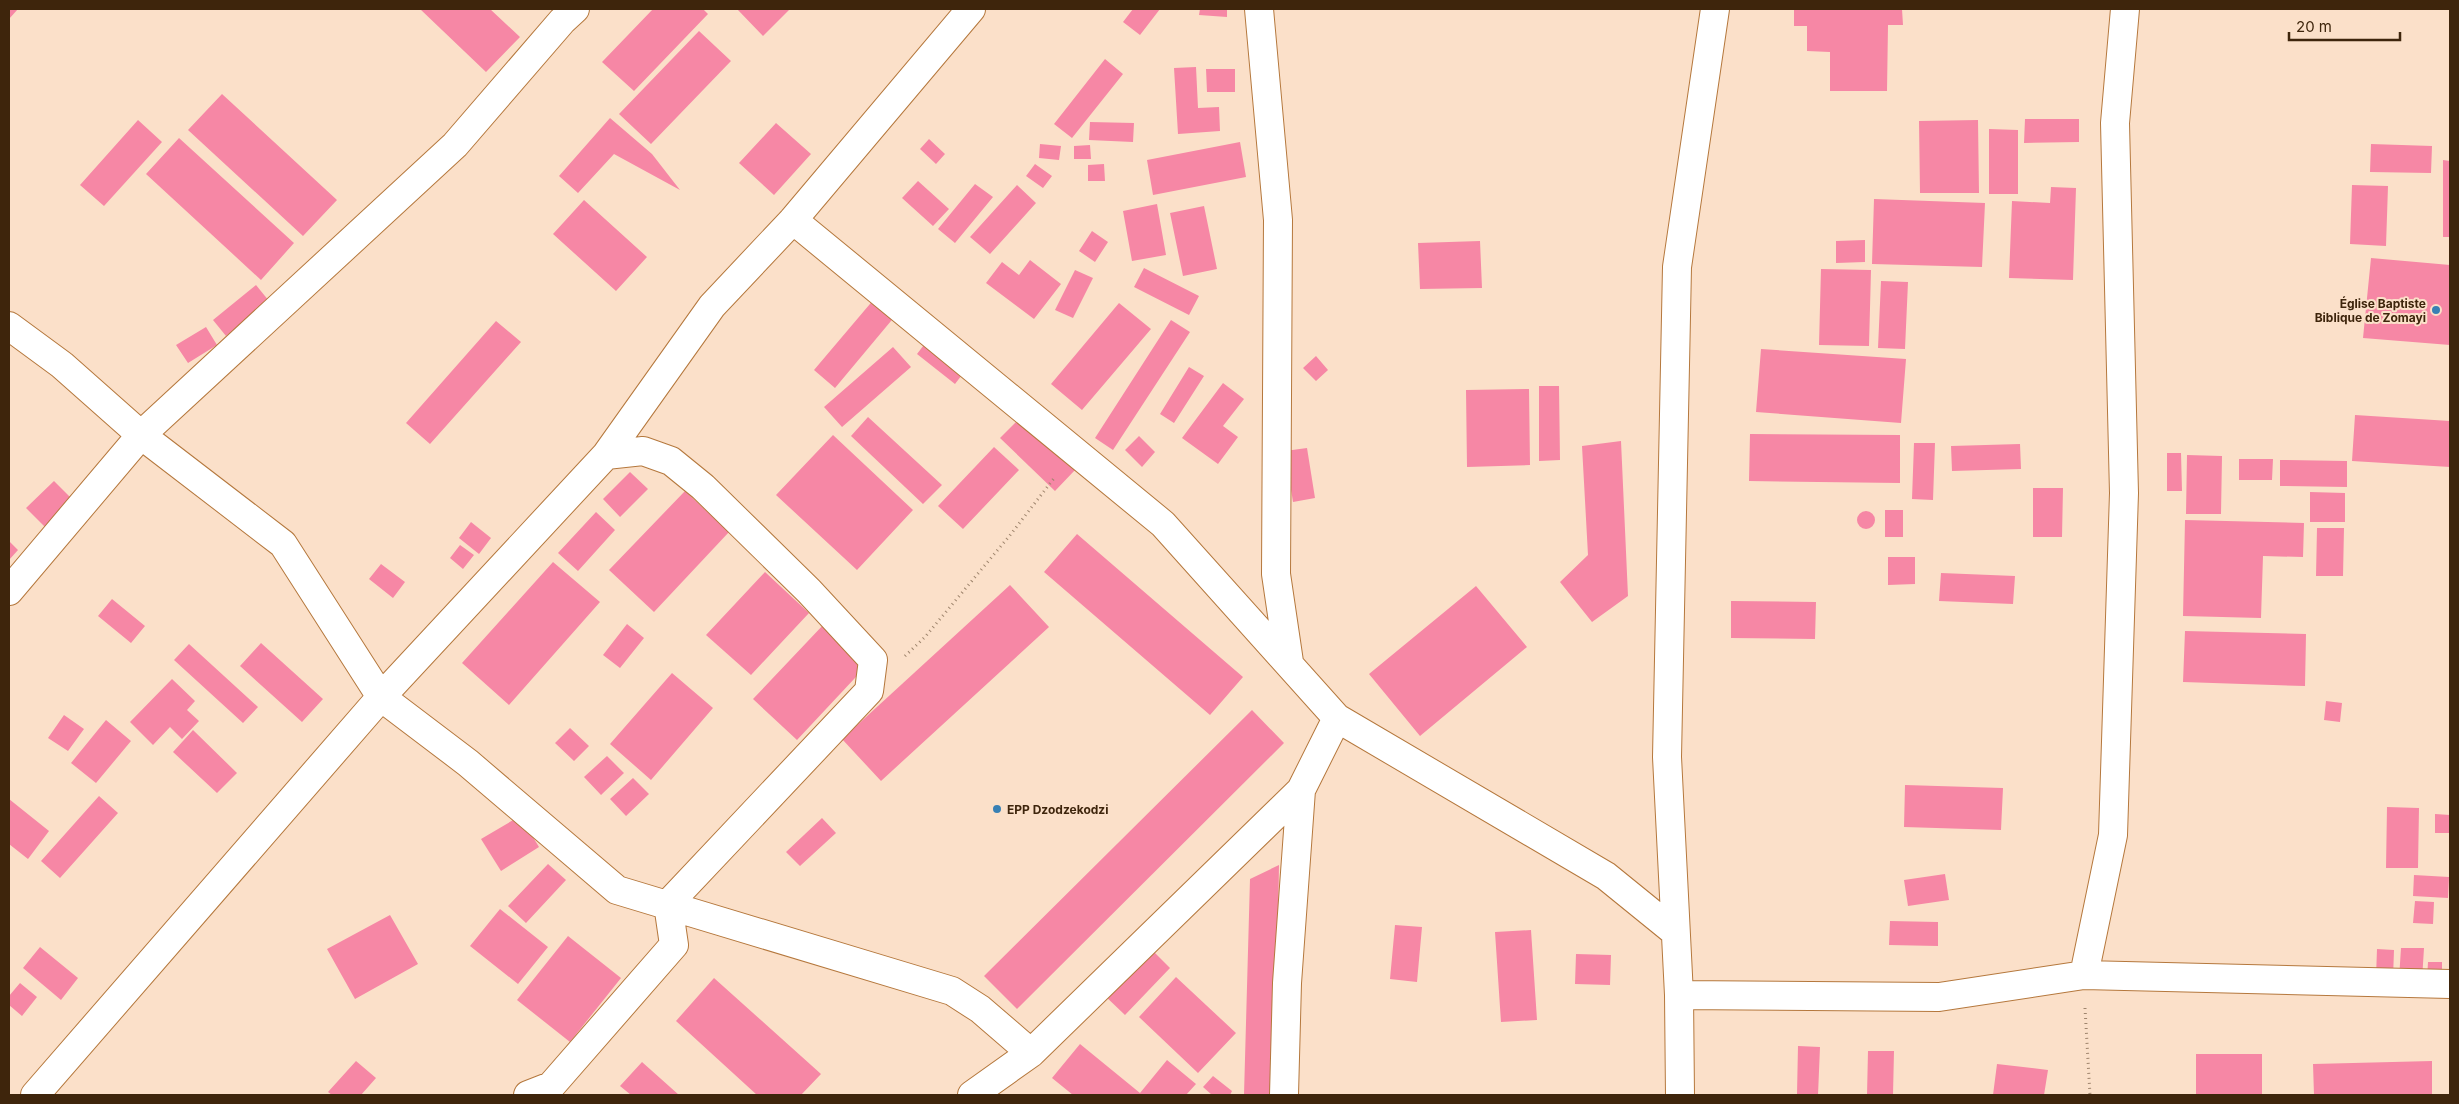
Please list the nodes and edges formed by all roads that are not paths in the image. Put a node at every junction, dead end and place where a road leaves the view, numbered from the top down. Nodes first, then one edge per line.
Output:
1 (575, 9) edge
2 (971, 9) edge
3 (1259, 9) edge
4 (1715, 9) edge
5 (2125, 9) edge
6 (793, 220) junction
7 (9, 326) edge
8 (141, 435) junction
9 (606, 455) junction
10 (9, 591) edge
11 (1288, 662) junction
12 (381, 698) junction
13 (1337, 718) junction
14 (1301, 790) junction
15 (668, 904) junction
16 (1675, 932) junction
17 (2084, 975) junction
18 (2450, 984) edge
19 (1679, 995) junction
20 (1031, 1053) junction
21 (35, 1095) edge
22 (528, 1095) edge
23 (972, 1095) edge
24 (1284, 1095) edge
25 (1680, 1095) edge

1 - 8 street
2 - 6 street
3 - 11 street
4 - 16 street
5 - 17 street
6 - 9 street
6 - 11 street
7 - 8 street
8 - 10 street
8 - 12 street
9 - 12 street
9 - 15 street
11 - 13 street
12 - 15 street
12 - 21 street
13 - 14 street
13 - 16 street
14 - 20 street
14 - 24 street
15 - 20 street
15 - 22 street
16 - 19 street
17 - 18 street
17 - 19 street
19 - 25 street
20 - 23 street

